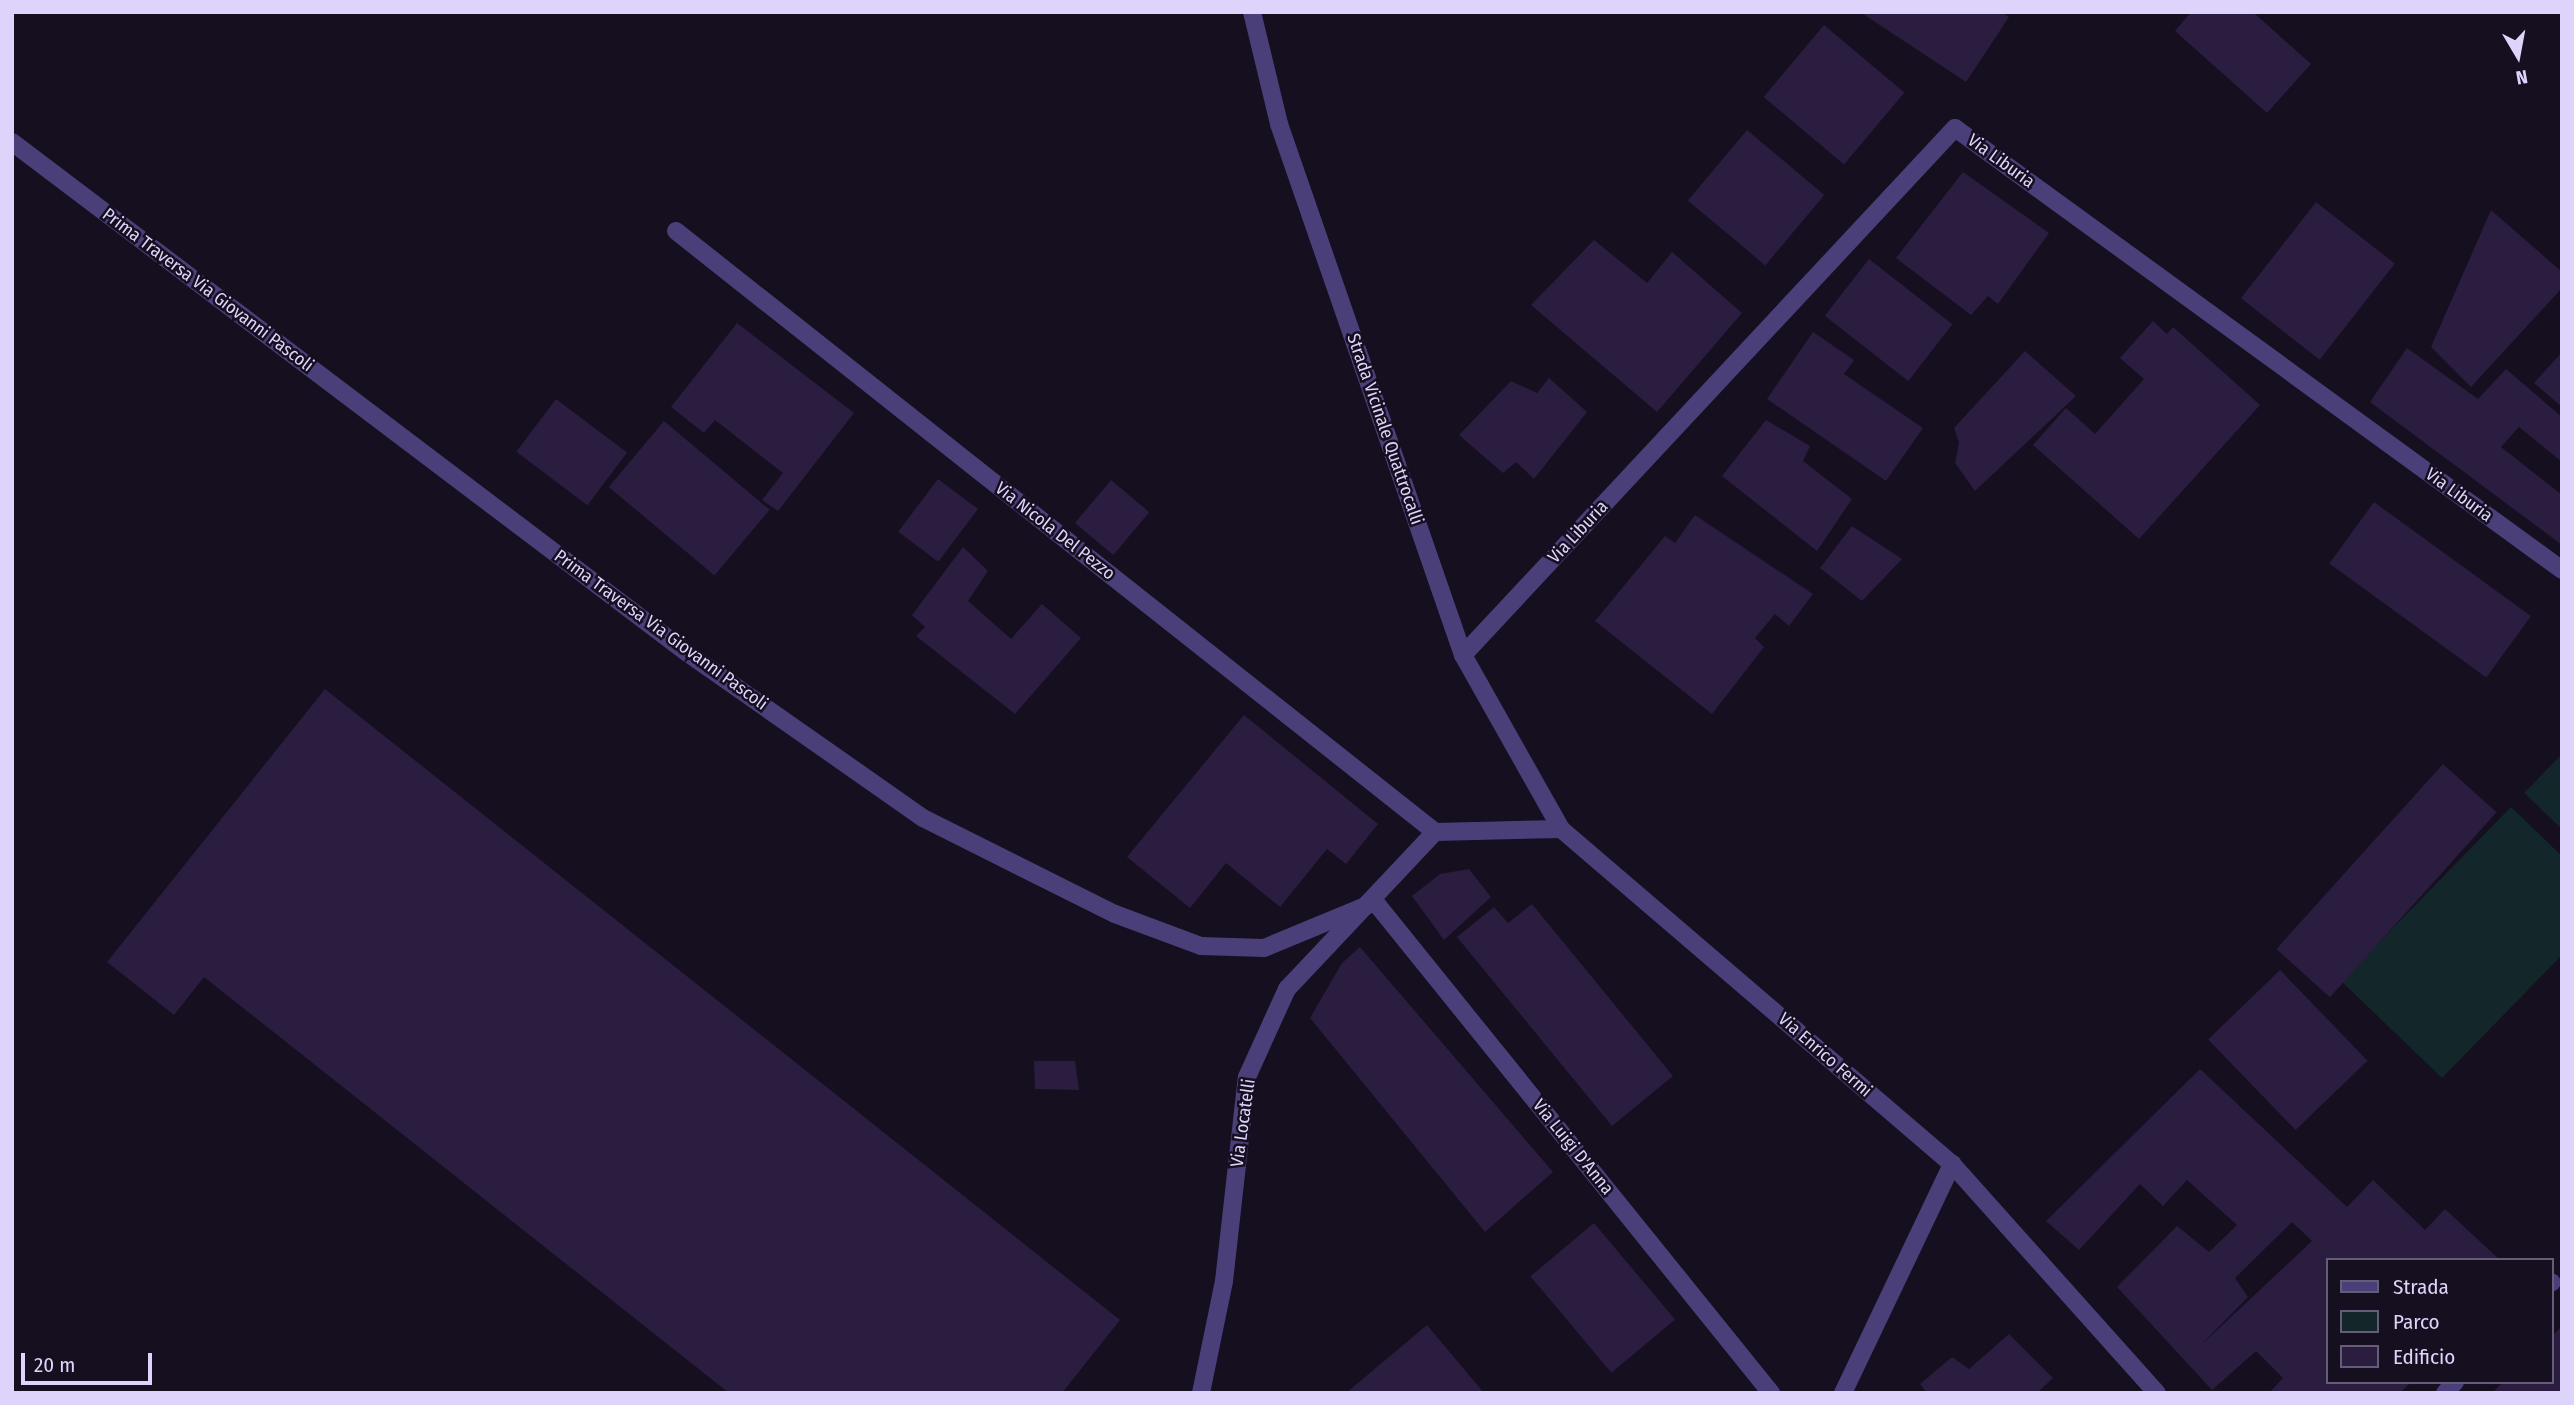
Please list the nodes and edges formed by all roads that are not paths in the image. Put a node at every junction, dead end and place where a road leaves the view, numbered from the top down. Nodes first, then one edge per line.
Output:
1 (1252, 12) edge
2 (12, 142) edge
3 (676, 231) dead end
4 (2562, 570) edge
5 (1463, 655) junction
6 (1561, 829) junction
7 (1435, 832) junction
8 (1375, 902) junction
9 (1952, 1164) junction
10 (1201, 1393) edge
11 (1771, 1393) edge
12 (1843, 1393) edge
13 (2157, 1393) edge

1 - 5 street, Strada Vicinale Quattrocalli
2 - 8 street, Prima Traversa Via Giovanni Pascoli
3 - 7 street, Via Nicola Del Pezzo
4 - 5 street, Via Liburia
5 - 6 street, Strada Vicinale Quattrocalli
6 - 7 street
6 - 9 street, Via Enrico Fermi
7 - 8 street, Via Locatelli
8 - 10 street, Via Locatelli
8 - 11 street, Via Luigi D'Anna
9 - 12 street
9 - 13 street, Via Enrico Fermi

